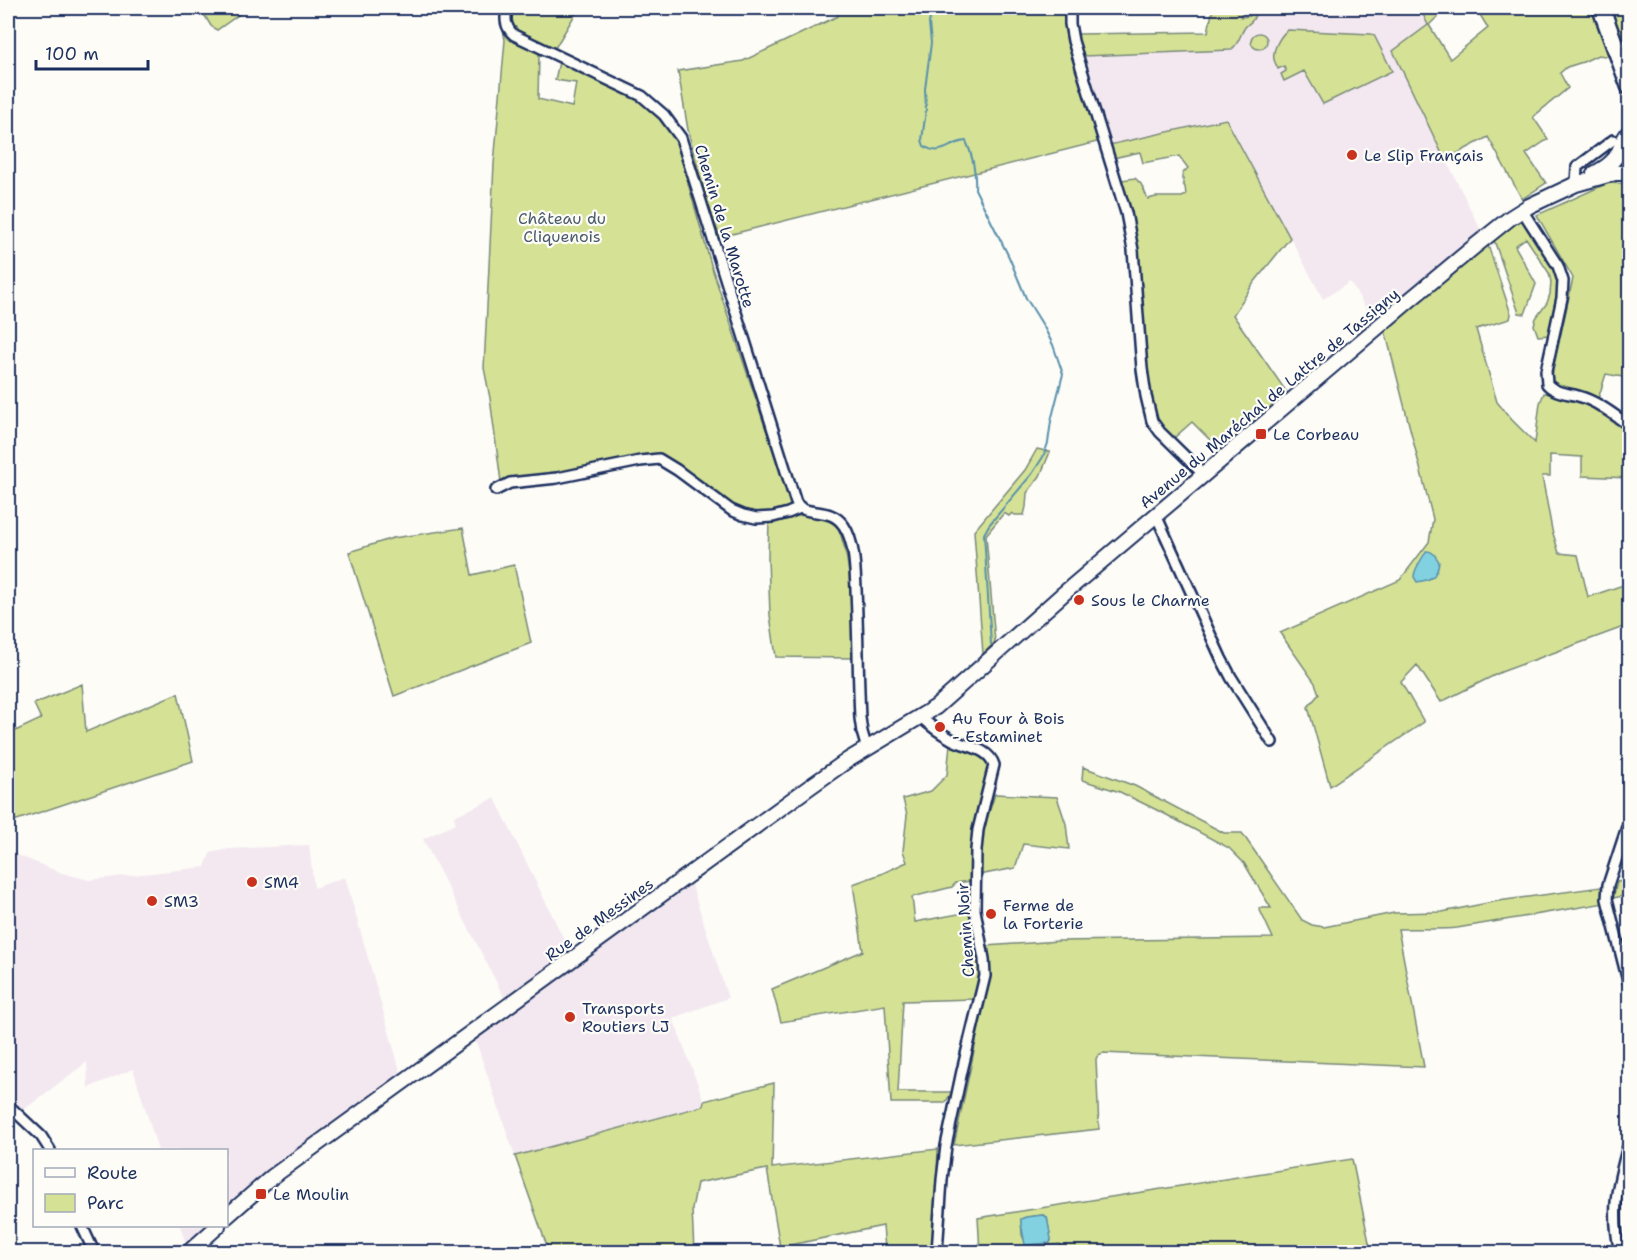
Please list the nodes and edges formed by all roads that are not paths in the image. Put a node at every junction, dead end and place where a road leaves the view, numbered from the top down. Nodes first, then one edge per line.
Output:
1 (507, 8) edge
2 (1070, 8) edge
3 (1602, 8) edge
4 (1629, 87) edge
5 (1629, 131) edge
6 (1617, 145) junction
7 (1629, 173) edge
8 (1576, 184) junction
9 (1522, 210) junction
10 (1629, 426) edge
11 (1204, 475) junction
12 (496, 490) dead end
13 (800, 508) junction
14 (1156, 515) junction
15 (994, 654) joint
16 (921, 717) junction
17 (1272, 742) dead end
18 (867, 748) junction
19 (1629, 818) edge
20 (1629, 989) edge
21 (8, 1105) edge
22 (1629, 1139) edge
23 (49, 1149) edge
24 (228, 1215) edge
25 (82, 1227) edge
26 (217, 1227) edge
27 (94, 1252) edge
28 (189, 1252) edge
29 (937, 1252) edge
30 (1620, 1252) edge

1 - 13 street, Chemin de la Marotte
2 - 11 street
3 - 4 highway
5 - 6 main road, Avenue du Maréchal de Lattre de Tassigny
6 - 7 main road, Avenue du Maréchal de Lattre de Tassigny
6 - 8 main road, Avenue du Maréchal de Lattre de Tassigny
7 - 8 main road, Avenue du Maréchal de Lattre de Tassigny
8 - 9 main road, Avenue du Maréchal de Lattre de Tassigny
9 - 10 street
9 - 11 main road, Avenue du Maréchal de Lattre de Tassigny
11 - 14 main road, Avenue du Maréchal de Lattre de Tassigny
12 - 13 street
13 - 18 street
14 - 15 main road, Avenue du Maréchal de Lattre de Tassigny
14 - 17 street
15 - 16 main road, Rue de Messines
16 - 18 main road, Rue de Messines
16 - 29 street, Chemin Noir
18 - 24 main road, Rue de Messines
19 - 20 street
21 - 23 street
22 - 30 street
25 - 27 street
26 - 28 main road

